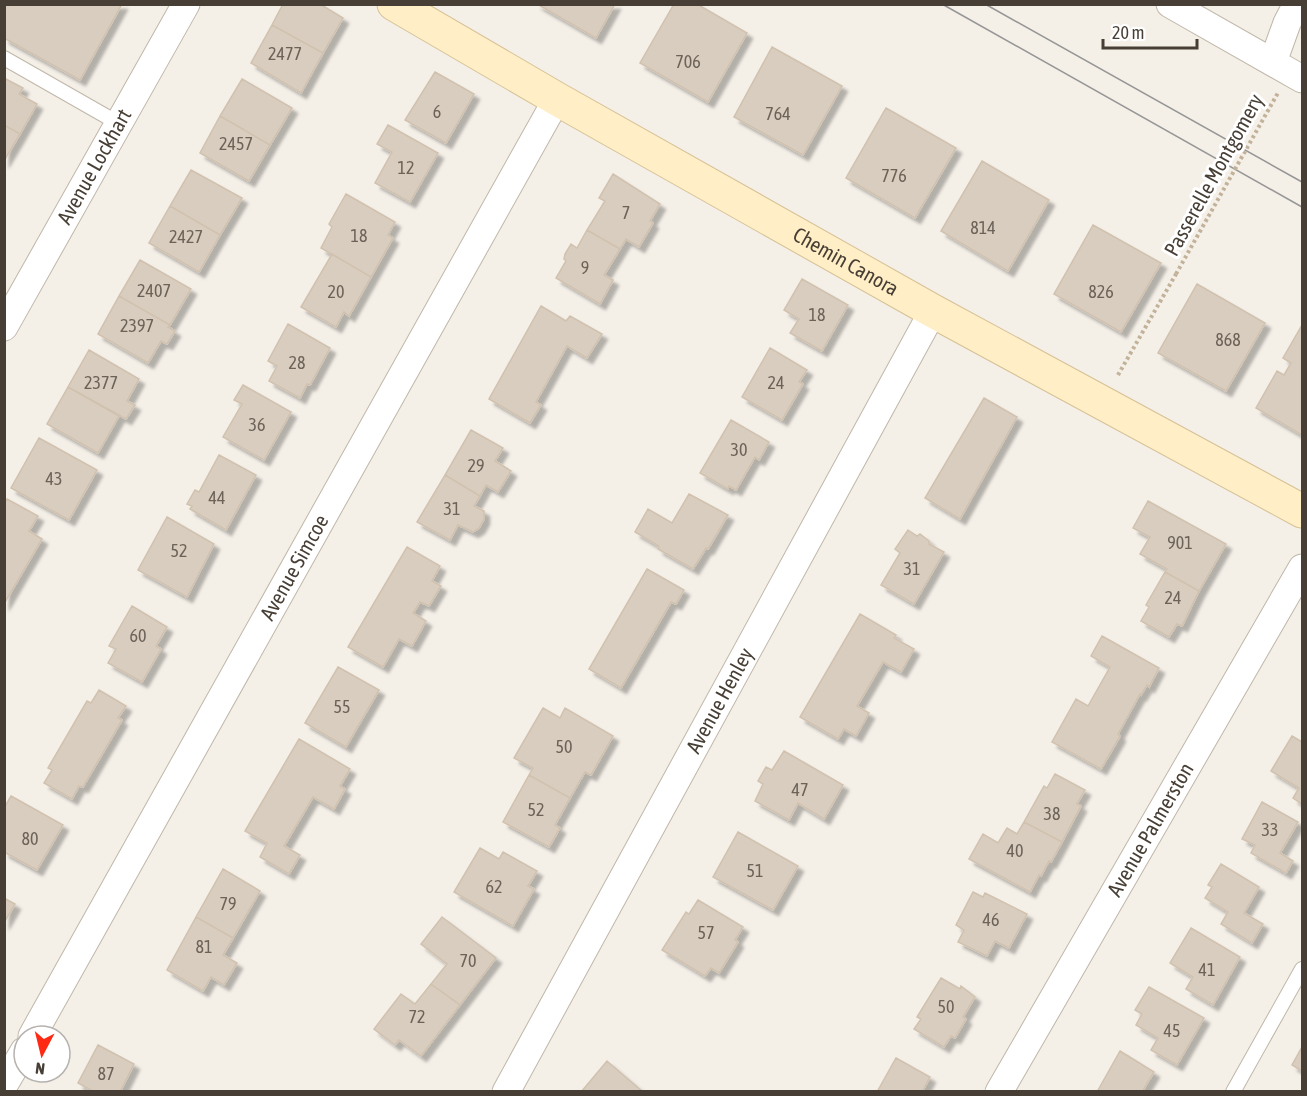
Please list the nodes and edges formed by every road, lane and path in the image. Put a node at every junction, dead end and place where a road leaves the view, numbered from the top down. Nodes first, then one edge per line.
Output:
1 (186, 4) edge
2 (394, 4) edge
3 (1170, 4) edge
4 (1297, 4) edge
5 (4, 58) edge
6 (1273, 62) junction
7 (1291, 85) edge
8 (557, 99) junction
9 (118, 123) junction
10 (933, 311) junction
11 (4, 327) edge
12 (1117, 378) dead end
13 (1302, 510) edge
14 (1302, 568) edge
15 (1302, 969) edge
16 (39, 1024) edge
17 (12, 1071) edge
18 (4, 1085) edge
19 (506, 1092) edge
20 (999, 1092) edge
21 (1233, 1092) edge

1 - 9 street, Avenue Lockhart
2 - 8 street, Chemin Canora
3 - 6 street
4 - 6 street
5 - 9 lane
6 - 7 street
7 - 12 path, Passerelle Montgomery, bridge
8 - 10 street, Chemin Canora
8 - 16 street, Avenue Simcoe
9 - 11 street, Avenue Lockhart
10 - 13 street, Chemin Canora
10 - 19 street, Avenue Henley
14 - 20 street, Avenue Palmerston
15 - 21 lane
17 - 18 street

